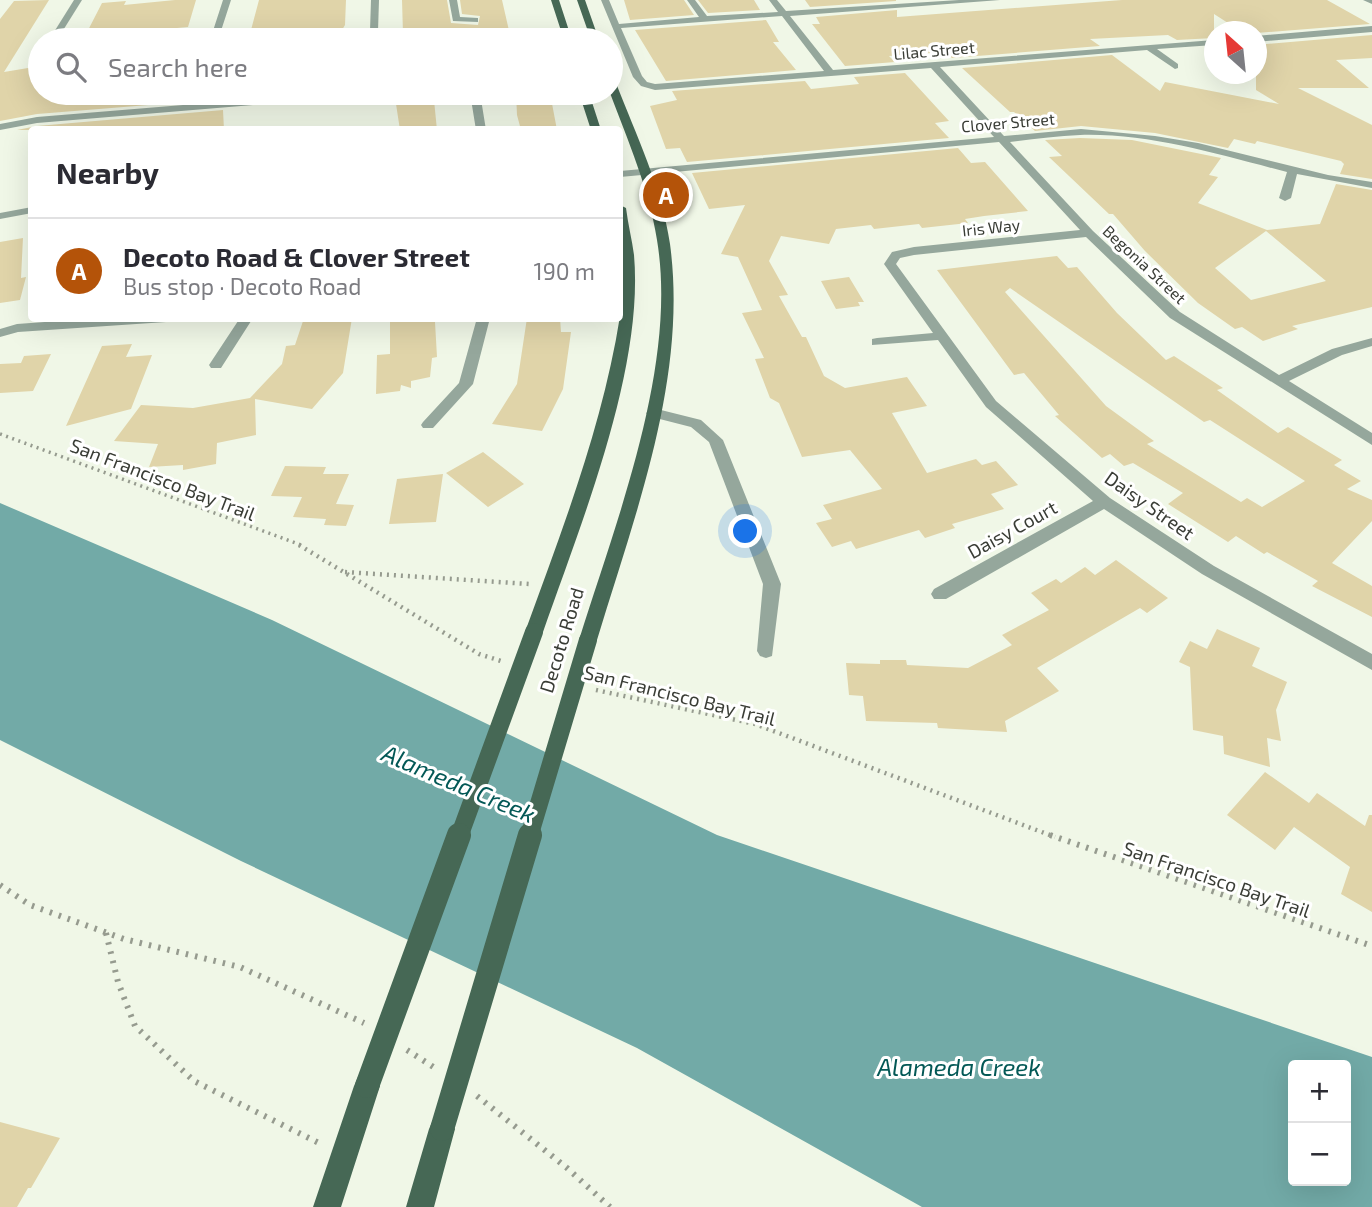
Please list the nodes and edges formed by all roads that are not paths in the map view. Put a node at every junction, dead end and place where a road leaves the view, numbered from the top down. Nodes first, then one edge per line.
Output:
1 (78, 0) edge
2 (226, 0) edge
3 (375, 0) edge
4 (453, 0) edge
5 (555, 0) edge
6 (581, 0) edge
7 (605, 0) edge
8 (691, 0) edge
9 (773, 0) edge
10 (996, 0) edge
11 (1367, 0) edge
12 (1372, 2) edge
13 (916, 3) edge
14 (784, 15) junction
15 (704, 18) junction
16 (475, 20) dead end
17 (616, 27) junction
18 (60, 28) edge
19 (218, 28) edge
20 (374, 28) edge
21 (564, 28) edge
22 (592, 28) edge
23 (622, 28) edge
24 (623, 28) edge
25 (1372, 29) edge
26 (1267, 38) edge
27 (623, 43) edge
28 (1204, 43) edge
29 (1150, 48) junction
30 (934, 66) junction
31 (1175, 66) dead end
32 (831, 74) junction
33 (208, 105) edge
34 (477, 105) edge
35 (588, 105) edge
36 (619, 105) edge
37 (480, 126) edge
38 (595, 126) edge
39 (0, 127) edge
40 (1003, 138) junction
41 (1293, 170) junction
42 (643, 172) junction
43 (623, 174) edge
44 (1372, 185) edge
45 (1285, 198) dead end
46 (28, 211) edge
47 (0, 216) edge
48 (623, 233) edge
49 (1089, 233) junction
50 (895, 256) joint
51 (106, 322) edge
52 (244, 322) edge
53 (483, 322) edge
54 (0, 333) edge
55 (940, 336) junction
56 (877, 342) dead end
57 (1372, 342) edge
58 (216, 365) dead end
59 (1278, 381) junction
60 (653, 413) junction
61 (428, 425) dead end
62 (1372, 440) edge
63 (1104, 502) junction
64 (940, 594) dead end
65 (766, 651) dead end
66 (1372, 663) edge
67 (327, 1207) edge
68 (420, 1207) edge

1 - 18 street
2 - 19 street
3 - 20 street
4 - 16 street
5 - 21 main road
6 - 22 main road
7 - 17 street
8 - 15 street
9 - 14 street
10 - 13 street
11 - 12 street
13 - 14 street
14 - 15 street
14 - 24 street
14 - 32 street
15 - 17 street
17 - 23 street
25 - 26 street
27 - 32 street, Lilac Street
28 - 29 street, Lilac Street
29 - 30 street, Lilac Street
29 - 31 street
30 - 32 street, Lilac Street
30 - 40 street, Begonia Street
33 - 39 street
34 - 37 street
35 - 38 main road
36 - 42 main road, Decoto Road
40 - 41 street, Clover Street
40 - 42 street, Clover Street
40 - 49 street, Begonia Street
41 - 44 street, Clover Street
41 - 45 street
42 - 43 street, Clover Street
42 - 60 main road, Decoto Road
46 - 47 street
48 - 67 main road, Decoto Road, bridge
49 - 50 street, Iris Way
49 - 59 street, Begonia Street
50 - 55 street, Daisy Street
51 - 54 street
52 - 58 street
53 - 61 street
55 - 56 street
55 - 63 street, Daisy Street
57 - 59 street
59 - 62 street, Begonia Street
60 - 65 street
60 - 68 main road, Decoto Road, bridge
63 - 64 street, Daisy Court
63 - 66 street, Daisy Street

